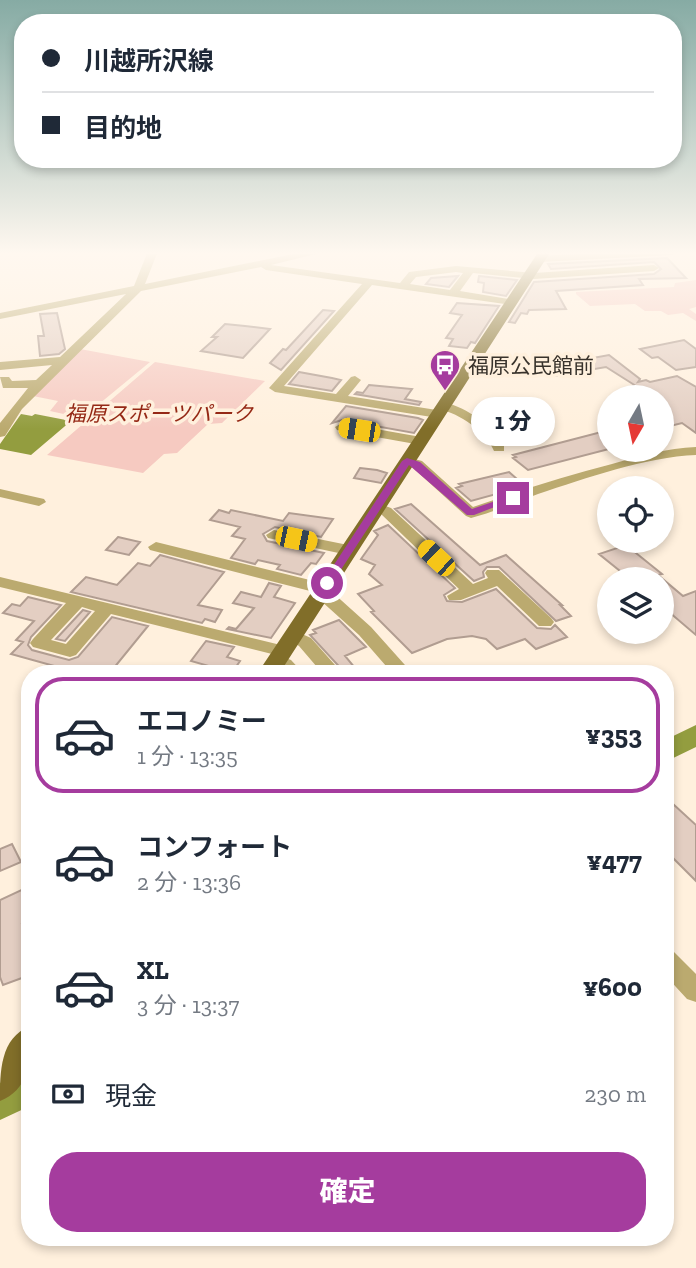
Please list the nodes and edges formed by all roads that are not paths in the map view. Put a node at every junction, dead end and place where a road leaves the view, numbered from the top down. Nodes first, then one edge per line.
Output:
1 (29, 310) edge
2 (115, 310) edge
3 (344, 310) edge
4 (506, 310) edge
5 (0, 316) edge
6 (62, 360) junction
7 (0, 366) edge
8 (355, 380) dead end
9 (0, 381) edge
10 (39, 384) junction
11 (339, 399) junction
12 (441, 410) junction
13 (341, 427) dead end
14 (0, 433) edge
15 (421, 441) junction
16 (499, 448) dead end
17 (696, 451) edge
18 (407, 461) junction
19 (0, 494) edge
20 (39, 502) dead end
21 (377, 508) junction
22 (274, 535) dead end
23 (156, 547) dead end
24 (348, 550) junction
25 (0, 582) edge
26 (322, 590) junction
27 (78, 601) junction
28 (107, 608) junction
29 (545, 621) dead end
30 (280, 655) edge
31 (326, 665) edge
32 (396, 665) edge
33 (674, 968) edge
34 (696, 991) edge
35 (21, 1054) edge
36 (4, 1080) edge

1 - 5 street
2 - 6 street
3 - 11 street
4 - 12 main road
6 - 7 street
6 - 10 street
8 - 11 street
9 - 10 street
10 - 14 street
11 - 12 street
12 - 15 main road
12 - 16 street
13 - 15 street
15 - 18 main road
17 - 18 street
18 - 21 main road
19 - 20 street
21 - 24 main road
21 - 29 street
22 - 24 street
23 - 26 street
24 - 26 main road
25 - 27 street
26 - 30 main road
26 - 32 street
27 - 28 street
27 - 28 street
28 - 30 street
30 - 31 street
33 - 34 street
35 - 36 main road

